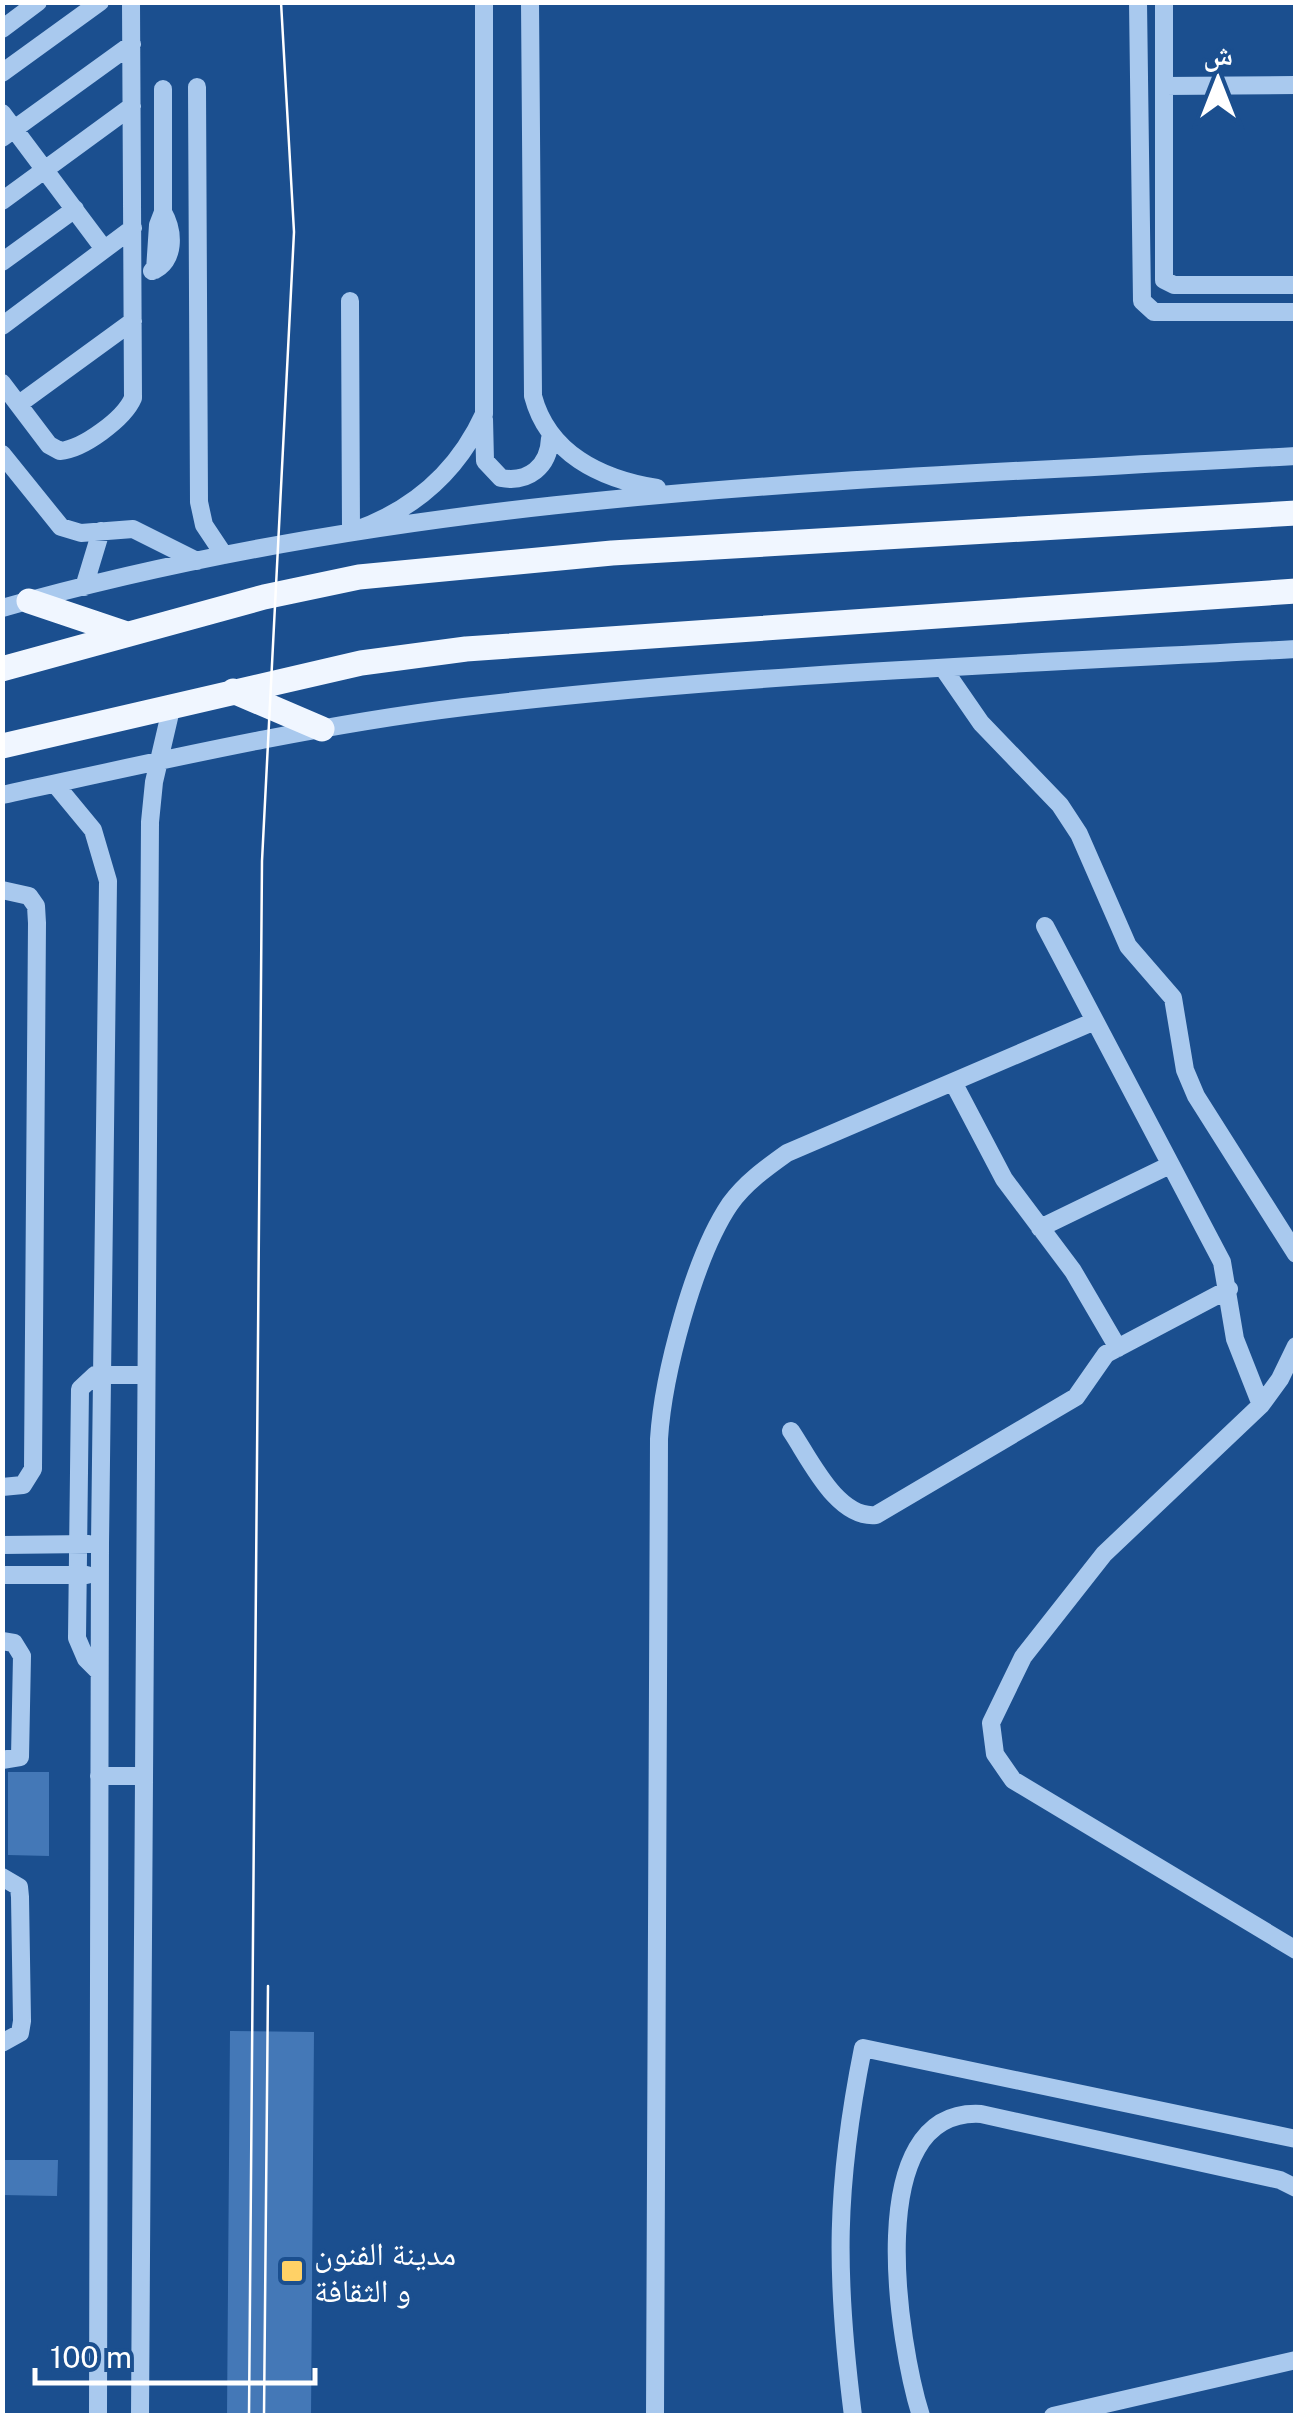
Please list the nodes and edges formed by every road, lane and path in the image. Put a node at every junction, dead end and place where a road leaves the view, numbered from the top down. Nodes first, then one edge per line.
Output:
1 (38, 2) edge
2 (132, 2) edge
3 (484, 2) edge
4 (530, 2) edge
5 (1138, 2) edge
6 (1164, 2) edge
7 (88, 6) edge
8 (2, 29) edge
9 (132, 44) junction
10 (2, 73) edge
11 (1296, 85) edge
12 (1164, 86) junction
13 (197, 87) dead end
14 (163, 89) dead end
15 (132, 106) junction
16 (2, 114) edge
17 (8, 134) edge
18 (45, 170) junction
19 (2, 201) edge
20 (75, 210) junction
21 (132, 228) junction
22 (104, 250) junction
23 (2, 262) edge
24 (133, 276) junction
25 (1296, 285) edge
26 (350, 301) dead end
27 (1296, 312) edge
28 (133, 320) junction
29 (2, 326) edge
30 (2, 383) edge
31 (18, 404) junction
32 (484, 414) junction
33 (550, 438) junction
34 (2, 454) edge
35 (1296, 456) edge
36 (688, 491) junction
37 (1296, 513) edge
38 (101, 531) junction
39 (351, 532) junction
40 (224, 555) junction
41 (197, 561) junction
42 (84, 587) junction
43 (1296, 592) edge
44 (29, 600) junction
45 (2, 608) edge
46 (127, 634) junction
47 (1296, 649) edge
48 (2, 668) edge
49 (943, 668) junction
50 (233, 692) junction
51 (172, 705) junction
52 (322, 729) junction
53 (2, 746) edge
54 (158, 762) junction
55 (55, 784) junction
56 (2, 795) edge
57 (2, 890) edge
58 (1045, 926) dead end
59 (1095, 1022) junction
60 (953, 1082) junction
61 (1170, 1164) junction
62 (1040, 1228) junction
63 (1296, 1254) edge
64 (1229, 1289) junction
65 (1296, 1346) edge
66 (1118, 1348) junction
67 (102, 1375) junction
68 (146, 1375) junction
69 (1261, 1405) junction
70 (790, 1431) dead end
71 (2, 1487) edge
72 (78, 1544) junction
73 (100, 1544) junction
74 (2, 1545) edge
75 (2, 1575) edge
76 (78, 1575) junction
77 (100, 1575) junction
78 (2, 1641) edge
79 (99, 1672) junction
80 (2, 1760) edge
81 (99, 1776) junction
82 (143, 1776) junction
83 (2, 1877) edge
84 (1296, 1950) edge
85 (2, 2043) edge
86 (1296, 2138) edge
87 (1296, 2188) edge
88 (1296, 2360) edge
89 (98, 2416) edge
90 (140, 2416) edge
91 (655, 2416) edge
92 (853, 2416) edge
93 (921, 2416) edge
94 (1053, 2416) edge

1 - 8 street
2 - 9 street
3 - 32 street
4 - 33 street
5 - 27 street
6 - 12 street
7 - 10 street
9 - 15 street
9 - 17 street
11 - 12 street
12 - 25 street
13 - 40 street
14 - 24 street
15 - 18 street
15 - 21 street
16 - 17 street
17 - 18 street
18 - 19 street
18 - 20 street
20 - 22 street
20 - 23 street
21 - 22 street
21 - 24 street
22 - 29 street
24 - 28 street
26 - 39 street
28 - 31 street
28 - 31 street
30 - 31 street
32 - 33 street
32 - 39 street
33 - 36 street
34 - 38 street
35 - 36 street
36 - 39 street
37 - 46 main road
38 - 41 street
38 - 42 street
39 - 40 street
40 - 41 street
41 - 42 street
42 - 44 street
43 - 50 main road
44 - 45 street
44 - 46 main road
46 - 48 main road
47 - 49 street
49 - 52 street
49 - 63 street
50 - 51 main road
50 - 52 main road
51 - 53 main road
51 - 54 street
52 - 54 street
54 - 55 street
54 - 68 street
55 - 56 street
55 - 67 street
57 - 71 street
58 - 59 street
59 - 60 street
59 - 61 street
60 - 62 street
60 - 91 street
61 - 62 street
61 - 64 street
62 - 66 street
64 - 66 street
64 - 69 street
65 - 69 street
66 - 70 street
67 - 68 street
67 - 72 street
67 - 73 street
68 - 82 street
69 - 84 street
72 - 73 street
72 - 74 street
72 - 76 street
73 - 77 street
75 - 76 street
76 - 77 street
76 - 79 street
77 - 79 street
78 - 80 street
79 - 81 street
81 - 82 street
81 - 89 street
82 - 90 street
83 - 85 street
86 - 92 street
87 - 93 street
88 - 94 street

